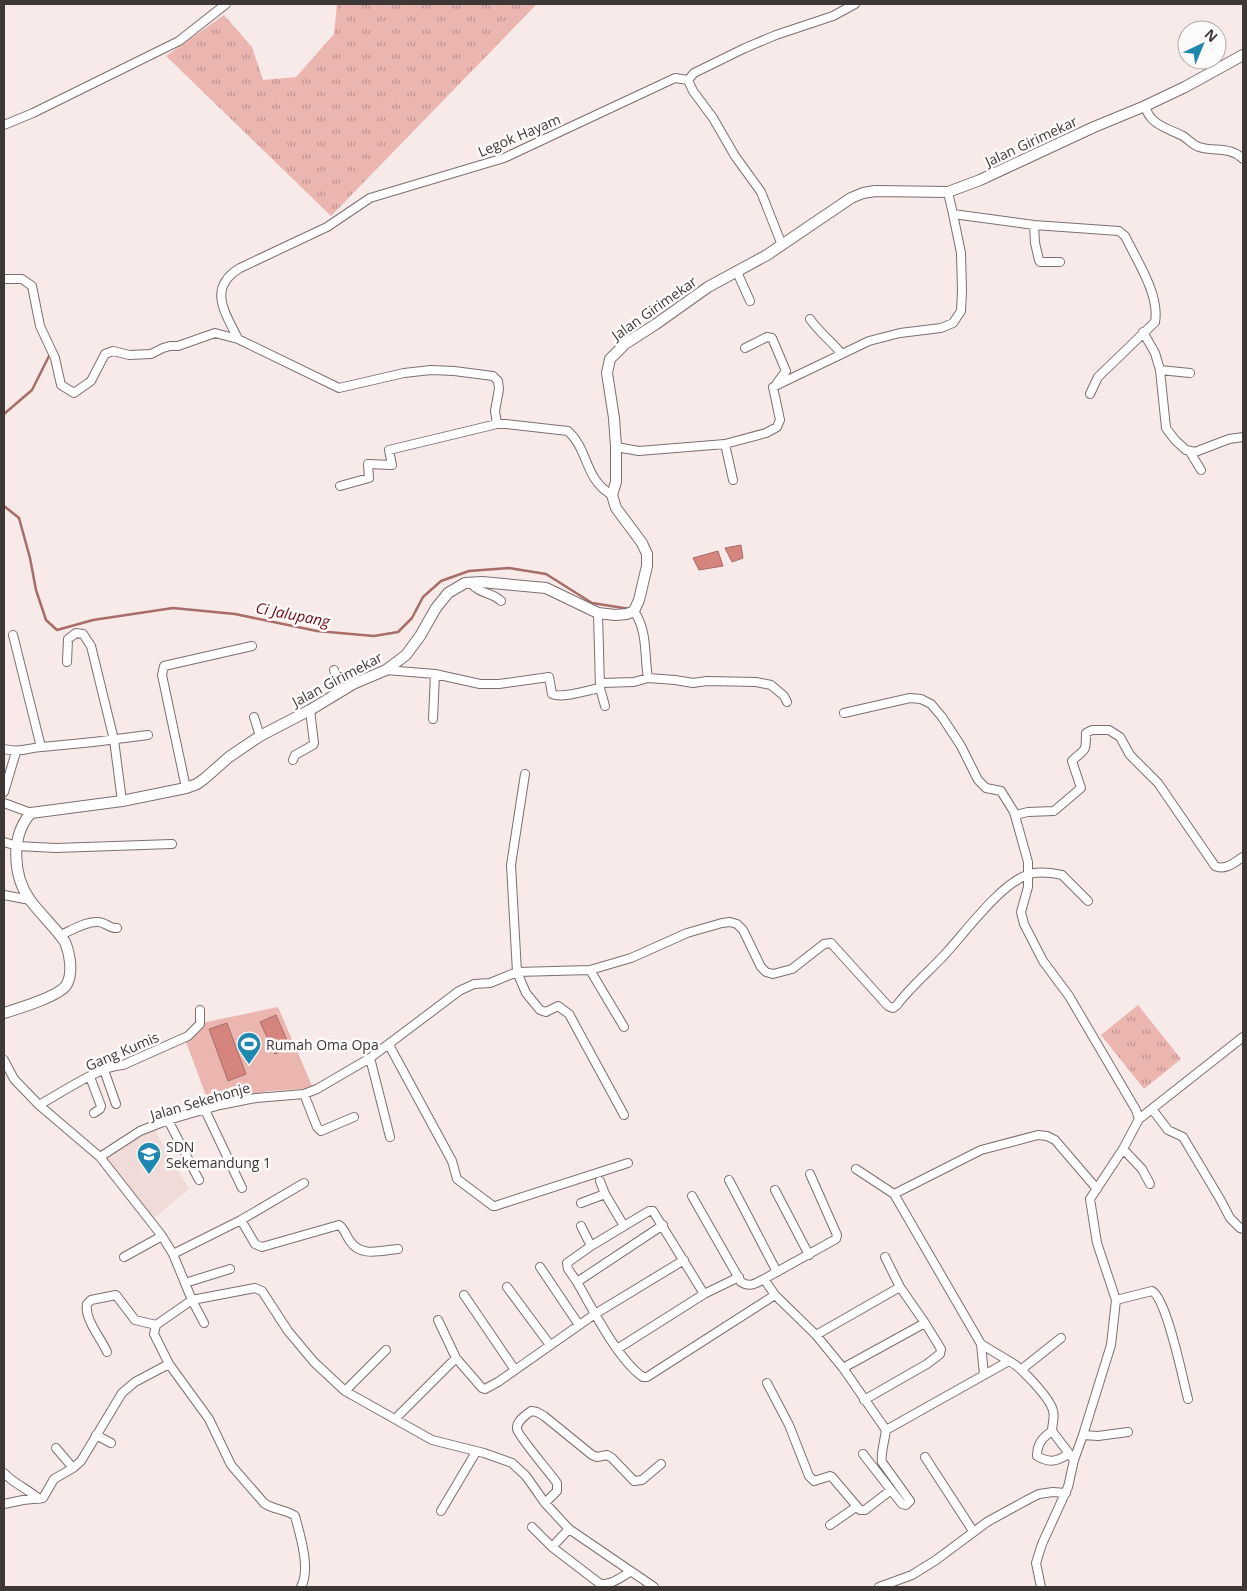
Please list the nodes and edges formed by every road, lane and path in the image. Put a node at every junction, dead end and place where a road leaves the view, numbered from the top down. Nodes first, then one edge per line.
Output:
1 (226, 4) edge
2 (855, 4) edge
3 (1243, 55) edge
4 (688, 80) junction
5 (1145, 106) junction
6 (4, 125) edge
7 (1243, 159) edge
8 (948, 192) junction
9 (953, 214) junction
10 (1034, 225) junction
11 (782, 245) junction
12 (1060, 262) dead end
13 (737, 272) junction
14 (4, 279) edge
15 (750, 301) dead end
16 (810, 319) dead end
17 (1143, 332) junction
18 (238, 339) junction
19 (745, 348) dead end
20 (840, 353) junction
21 (1160, 370) junction
22 (1190, 373) dead end
23 (773, 387) junction
24 (1090, 394) dead end
25 (497, 424) junction
26 (1243, 437) edge
27 (725, 444) junction
28 (616, 447) junction
29 (1190, 452) junction
30 (1201, 470) dead end
31 (733, 480) dead end
32 (340, 486) dead end
33 (612, 495) junction
34 (471, 583) junction
35 (501, 601) dead end
36 (634, 611) junction
37 (598, 613) junction
38 (13, 635) dead end
39 (252, 646) dead end
40 (67, 662) dead end
41 (334, 670) dead end
42 (386, 670) junction
43 (435, 674) junction
44 (648, 678) junction
45 (600, 685) junction
46 (340, 692) junction
47 (787, 702) dead end
48 (605, 706) dead end
49 (310, 710) junction
50 (844, 713) dead end
51 (254, 717) dead end
52 (433, 719) dead end
53 (148, 735) dead end
54 (260, 736) junction
55 (114, 740) junction
56 (41, 747) junction
57 (4, 749) edge
58 (16, 752) junction
59 (293, 760) dead end
60 (525, 774) dead end
61 (186, 788) junction
62 (4, 792) edge
63 (122, 801) junction
64 (4, 803) edge
65 (31, 813) junction
66 (1015, 815) junction
67 (4, 842) edge
68 (172, 844) dead end
69 (17, 846) junction
70 (1243, 857) edge
71 (1029, 874) junction
72 (4, 894) edge
73 (30, 900) junction
74 (1088, 901) dead end
75 (117, 928) dead end
76 (61, 935) junction
77 (590, 970) junction
78 (518, 972) junction
79 (200, 1010) dead end
80 (4, 1013) edge
81 (624, 1028) dead end
82 (1243, 1037) edge
83 (389, 1045) junction
84 (370, 1058) junction
85 (4, 1060) edge
86 (104, 1070) junction
87 (90, 1077) junction
88 (304, 1094) junction
89 (116, 1104) dead end
90 (39, 1105) junction
91 (1152, 1109) junction
92 (205, 1110) junction
93 (94, 1113) dead end
94 (624, 1115) dead end
95 (354, 1116) dead end
96 (1139, 1119) junction
97 (168, 1120) junction
98 (390, 1137) dead end
99 (1124, 1149) junction
100 (100, 1157) junction
101 (628, 1163) dead end
102 (856, 1169) dead end
103 (810, 1174) dead end
104 (199, 1180) dead end
105 (729, 1180) dead end
106 (600, 1181) dead end
107 (304, 1183) dead end
108 (1150, 1184) dead end
109 (242, 1188) dead end
110 (1097, 1189) junction
111 (775, 1190) dead end
112 (605, 1194) junction
113 (894, 1194) junction
114 (692, 1196) dead end
115 (581, 1203) dead end
116 (241, 1220) junction
117 (663, 1225) junction
118 (581, 1226) dead end
119 (624, 1226) junction
120 (1243, 1228) edge
121 (162, 1236) junction
122 (591, 1246) junction
123 (398, 1248) dead end
124 (173, 1254) junction
125 (809, 1255) junction
126 (124, 1257) dead end
127 (885, 1257) dead end
128 (684, 1260) junction
129 (540, 1267) dead end
130 (230, 1269) dead end
131 (777, 1272) junction
132 (738, 1277) junction
133 (764, 1279) junction
134 (577, 1282) junction
135 (185, 1283) junction
136 (508, 1287) dead end
137 (900, 1287) junction
138 (704, 1294) junction
139 (464, 1295) dead end
140 (775, 1295) junction
141 (192, 1300) junction
142 (1116, 1300) junction
143 (595, 1314) junction
144 (438, 1320) dead end
145 (204, 1323) dead end
146 (925, 1323) junction
147 (156, 1325) junction
148 (579, 1325) junction
149 (816, 1335) junction
150 (1061, 1338) dead end
151 (981, 1344) junction
152 (550, 1345) junction
153 (617, 1349) junction
154 (386, 1350) dead end
155 (107, 1352) dead end
156 (456, 1358) junction
157 (1008, 1361) junction
158 (170, 1364) junction
159 (842, 1368) junction
160 (1022, 1369) junction
161 (515, 1370) junction
162 (984, 1375) junction
163 (767, 1383) dead end
164 (345, 1391) junction
165 (1188, 1399) dead end
166 (864, 1400) junction
167 (395, 1419) junction
168 (886, 1430) junction
169 (1052, 1431) junction
170 (1128, 1432) dead end
171 (96, 1435) junction
172 (1083, 1435) junction
173 (111, 1443) dead end
174 (56, 1448) dead end
175 (476, 1452) junction
176 (863, 1454) dead end
177 (925, 1457) dead end
178 (1071, 1457) junction
179 (661, 1464) dead end
180 (73, 1468) junction
181 (4, 1473) edge
182 (891, 1490) junction
183 (1066, 1493) junction
184 (39, 1499) junction
185 (545, 1503) junction
186 (4, 1504) edge
187 (856, 1507) junction
188 (442, 1511) dead end
189 (830, 1525) dead end
190 (532, 1528) dead end
191 (569, 1529) junction
192 (972, 1531) junction
193 (552, 1547) junction
194 (630, 1572) junction
195 (301, 1587) edge
196 (654, 1587) edge
197 (879, 1587) edge
198 (1041, 1587) edge

1 - 6 street
2 - 4 street, Legok Hayam
3 - 5 street, Jalan Girimekar
4 - 11 street
4 - 18 street, Legok Hayam
5 - 7 street
5 - 8 street, Jalan Girimekar
8 - 9 street
8 - 11 street, Jalan Girimekar
9 - 10 street
9 - 20 street
10 - 12 street
10 - 17 street
11 - 13 street, Jalan Girimekar
13 - 15 street
13 - 28 street, Jalan Girimekar
14 - 18 street
16 - 20 street
17 - 21 street
17 - 24 street
18 - 25 street
19 - 23 street
20 - 23 street
21 - 22 street
21 - 29 street
23 - 27 street
25 - 32 street
25 - 33 street
26 - 29 street
27 - 28 street
27 - 31 street
28 - 33 street, Jalan Girimekar
29 - 30 street
33 - 36 street
34 - 35 street
34 - 37 street, Jalan Girimekar
34 - 42 street, Jalan Girimekar
36 - 37 street, Jalan Girimekar
36 - 44 street
37 - 45 street
38 - 56 street
39 - 61 street
40 - 55 street
41 - 46 street
42 - 43 street
42 - 46 street, Jalan Girimekar
43 - 45 street
43 - 52 street
44 - 45 street
44 - 47 street
45 - 48 street
46 - 49 street, Jalan Girimekar
49 - 54 street, Jalan Girimekar
49 - 59 street
50 - 66 street
51 - 54 street
53 - 55 street
54 - 61 street, Jalan Girimekar
55 - 56 street
55 - 63 street
56 - 58 street
57 - 58 street
58 - 62 street
60 - 78 street
61 - 63 street, Jalan Girimekar
63 - 65 street, Jalan Girimekar
64 - 65 street
65 - 69 street
66 - 70 street
66 - 71 street
67 - 69 street
68 - 69 street
69 - 73 street
71 - 74 street
71 - 77 street, Jalan Sekehonje
71 - 96 street
72 - 73 street
73 - 76 street
75 - 76 street
76 - 80 street
77 - 78 street, Jalan Sekehonje
77 - 81 street
78 - 83 street, Jalan Sekehonje
78 - 94 street
79 - 86 street, Gang Kumis
82 - 91 street
83 - 84 street, Jalan Sekehonje
83 - 101 street
84 - 88 street, Jalan Sekehonje
84 - 98 street
85 - 90 street
86 - 87 street, Gang Kumis
86 - 89 street
87 - 90 street, Gang Kumis
87 - 93 street
88 - 92 street, Jalan Sekehonje
88 - 95 street
90 - 100 street
91 - 96 street
91 - 120 street
92 - 97 street, Jalan Sekehonje
92 - 109 street
96 - 99 street
97 - 100 street, Jalan Sekehonje
97 - 104 street
99 - 108 street
99 - 110 street
100 - 121 street
102 - 113 street
103 - 125 street
105 - 131 street
106 - 112 street
107 - 116 street
110 - 113 street
110 - 142 street
111 - 125 street
112 - 115 street
112 - 119 street
113 - 151 street
114 - 132 street
116 - 123 street
116 - 124 street
117 - 119 street
117 - 128 street
117 - 134 street
118 - 122 street
119 - 122 street
121 - 124 street
121 - 126 street
122 - 134 street
124 - 135 street
125 - 131 street
127 - 137 street
128 - 138 street
128 - 143 street
129 - 148 street
130 - 135 street
131 - 133 street
132 - 133 street
132 - 138 street
133 - 140 street
134 - 143 street
135 - 141 street
136 - 152 street
137 - 146 street
137 - 149 street
138 - 153 street
139 - 161 street
140 - 149 street
140 - 153 street
141 - 145 street
141 - 147 street
141 - 164 street
142 - 165 street
142 - 172 street
143 - 148 street
143 - 153 street
144 - 156 street
146 - 159 street
146 - 166 street
147 - 155 street
147 - 158 street
148 - 152 street
149 - 159 street
150 - 160 street
151 - 157 street
151 - 162 street
152 - 161 street
154 - 164 street
156 - 161 street
156 - 167 street
157 - 160 street
157 - 162 street
158 - 171 street
158 - 195 street
159 - 166 street
160 - 169 street
162 - 168 street
163 - 187 street
164 - 167 street
166 - 168 street
167 - 175 street
168 - 182 street
169 - 178 street
169 - 178 street
170 - 172 street
171 - 173 street
171 - 180 street
172 - 178 street
174 - 180 street
175 - 185 street
175 - 188 street
176 - 182 street
177 - 192 street
178 - 183 street
179 - 185 street
180 - 184 street
181 - 184 street
182 - 187 street
183 - 192 street
183 - 198 street
184 - 186 street
185 - 191 street
187 - 189 street
190 - 193 street
191 - 193 street
191 - 194 street
192 - 197 street
193 - 194 street
194 - 196 street

